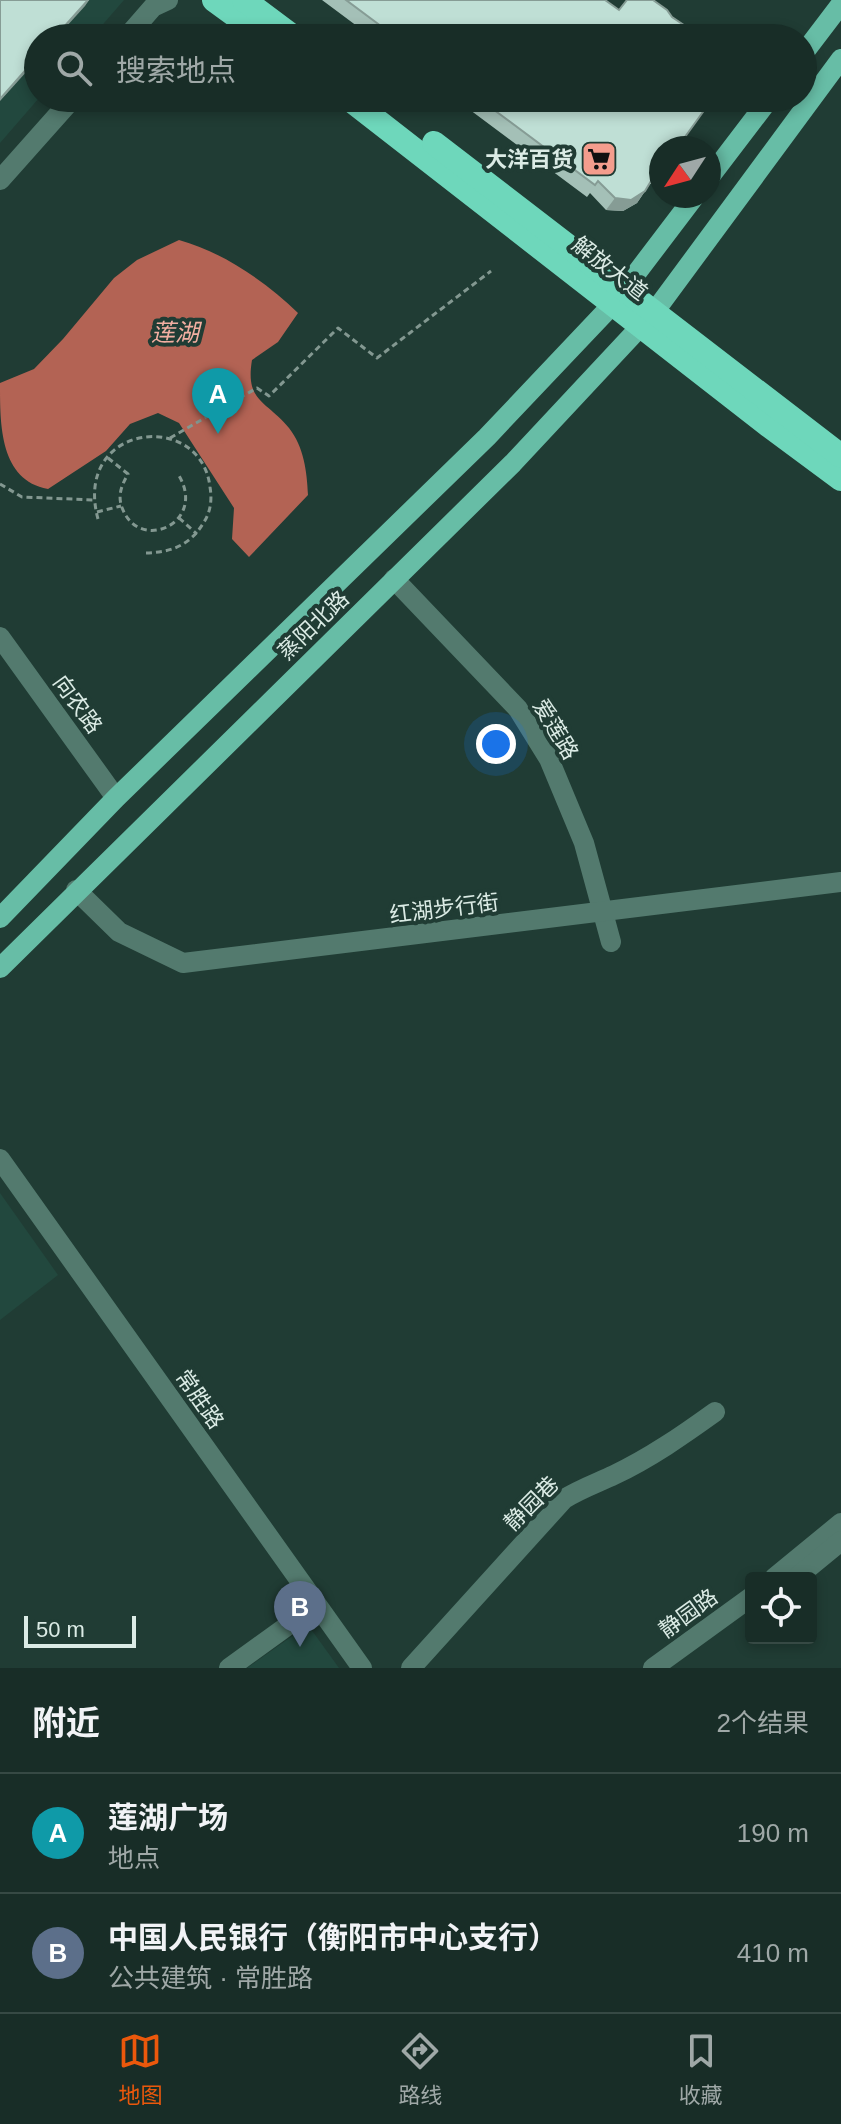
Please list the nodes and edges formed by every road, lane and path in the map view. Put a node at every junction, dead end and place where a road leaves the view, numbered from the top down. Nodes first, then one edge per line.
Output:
1 (145, 0) edge
2 (168, 0) edge
3 (214, 0) edge
4 (244, 0) edge
5 (841, 4) edge
6 (124, 24) edge
7 (138, 24) edge
8 (247, 24) edge
9 (276, 24) edge
10 (817, 36) edge
11 (841, 59) edge
12 (817, 91) edge
13 (46, 112) edge
14 (61, 112) edge
15 (367, 112) edge
16 (391, 112) edge
17 (759, 112) edge
18 (802, 112) edge
19 (721, 162) edge
20 (0, 164) edge
21 (0, 180) edge
22 (686, 208) edge
23 (491, 271) dead end
24 (619, 296) junction
25 (648, 318) junction
26 (170, 438) junction
27 (841, 456) edge
28 (107, 458) junction
29 (178, 474) dead end
30 (841, 479) edge
31 (0, 484) edge
32 (94, 500) junction
33 (121, 506) junction
34 (97, 512) junction
35 (179, 518) junction
36 (98, 519) dead end
37 (197, 534) junction
38 (143, 553) dead end
39 (394, 579) junction
40 (0, 637) edge
41 (116, 798) junction
42 (841, 882) edge
43 (76, 890) junction
44 (603, 911) junction
45 (0, 918) edge
46 (611, 942) dead end
47 (0, 968) edge
48 (0, 1159) edge
49 (0, 1176) edge
50 (715, 1412) dead end
51 (841, 1523) edge
52 (841, 1541) edge
53 (781, 1572) edge
54 (803, 1572) edge
55 (745, 1601) edge
56 (308, 1611) junction
57 (745, 1618) edge
58 (229, 1668) edge
59 (348, 1668) edge
60 (362, 1668) edge
61 (411, 1668) edge
62 (653, 1668) edge
63 (677, 1668) edge

1 - 6 street
2 - 7 street
3 - 8 highway
4 - 9 highway
5 - 10 main road
11 - 12 main road, 蒸阳北路
13 - 20 street
14 - 21 street
15 - 24 highway, 解放大道
16 - 24 highway, 解放大道
17 - 19 main road
18 - 25 main road, 蒸阳北路
22 - 24 main road, 蒸阳北路
23 - 26 path
24 - 25 highway, 解放大道
24 - 41 main road, 蒸阳北路
25 - 27 highway, 解放大道
25 - 30 highway, 解放大道
25 - 39 main road, 蒸阳北路
26 - 28 path
26 - 37 path
28 - 32 path
28 - 33 path
29 - 35 path
31 - 32 path
32 - 34 path
33 - 34 path
33 - 35 path
34 - 36 path
35 - 37 path
37 - 38 path
39 - 43 main road, 蒸阳北路
39 - 44 street, 爱莲路
40 - 41 street, 向农路
41 - 45 main road, 蒸阳北路
42 - 44 street, 红湖步行街
43 - 44 street, 红湖步行街
43 - 47 main road, 蒸阳北路
44 - 46 street, 爱莲路
48 - 60 street, 常胜路
49 - 56 street, 常胜路
50 - 61 street, 静园巷
51 - 53 street
52 - 54 street
55 - 62 street, 静园路
56 - 58 street
56 - 59 street, 常胜路
57 - 63 street, 静园路

